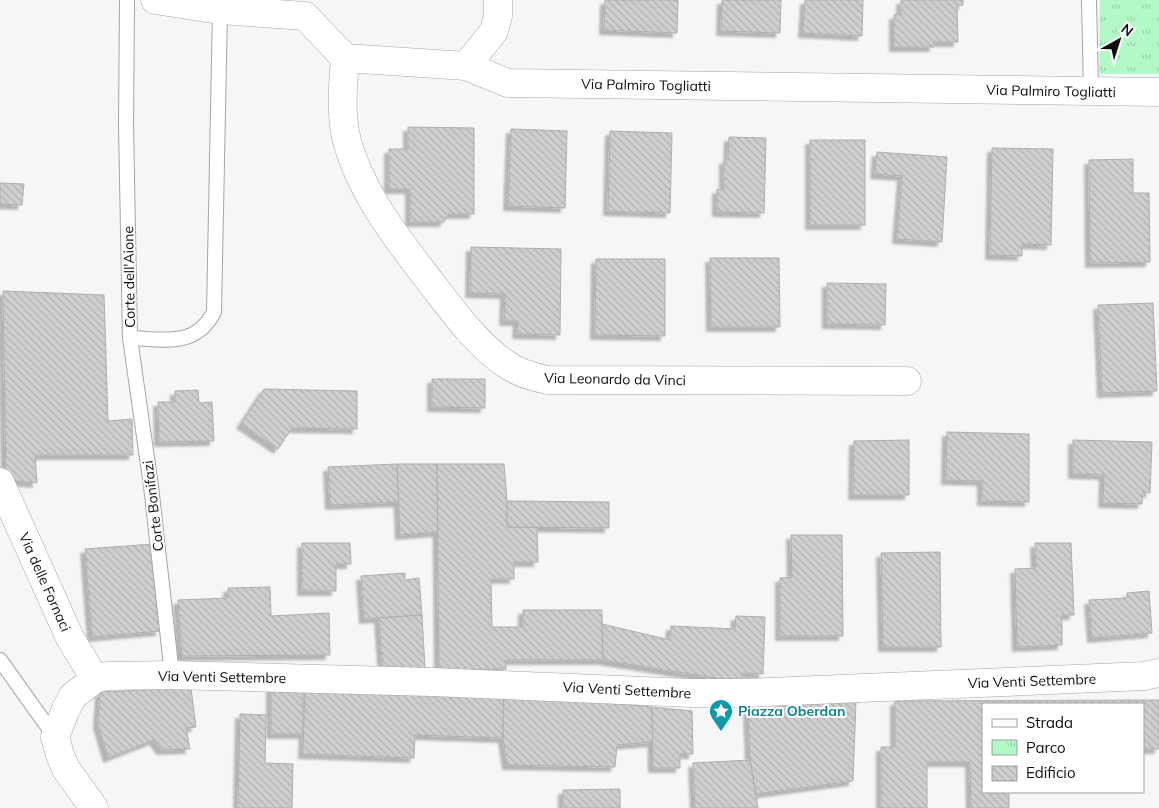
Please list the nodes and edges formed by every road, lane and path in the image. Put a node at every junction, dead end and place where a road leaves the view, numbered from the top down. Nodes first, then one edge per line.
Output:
1 (127, 0) edge
2 (155, 0) edge
3 (498, 0) edge
4 (1089, 0) edge
5 (305, 8) edge
6 (220, 10) junction
7 (344, 58) junction
8 (466, 66) junction
9 (1091, 92) junction
10 (1159, 92) edge
11 (130, 338) junction
12 (907, 381) dead end
13 (0, 482) edge
14 (0, 660) edge
15 (1159, 673) edge
16 (172, 675) junction
17 (95, 679) junction
18 (55, 736) junction
19 (94, 808) edge

1 - 11 lane, Corte dell'Aione
2 - 6 street
3 - 8 street
4 - 9 lane
5 - 6 street
5 - 7 street
6 - 11 lane, Corte dell'Aione
7 - 8 street, Via Palmiro Togliatti
7 - 12 street, Via Leonardo da Vinci
8 - 9 street, Via Palmiro Togliatti
9 - 10 street, Via Palmiro Togliatti
11 - 16 lane, Corte Bonifazi
13 - 17 street, Via delle Fornaci
14 - 18 lane
15 - 16 street, Via Venti Settembre
16 - 17 street, Via Venti Settembre
17 - 18 street
18 - 19 street

